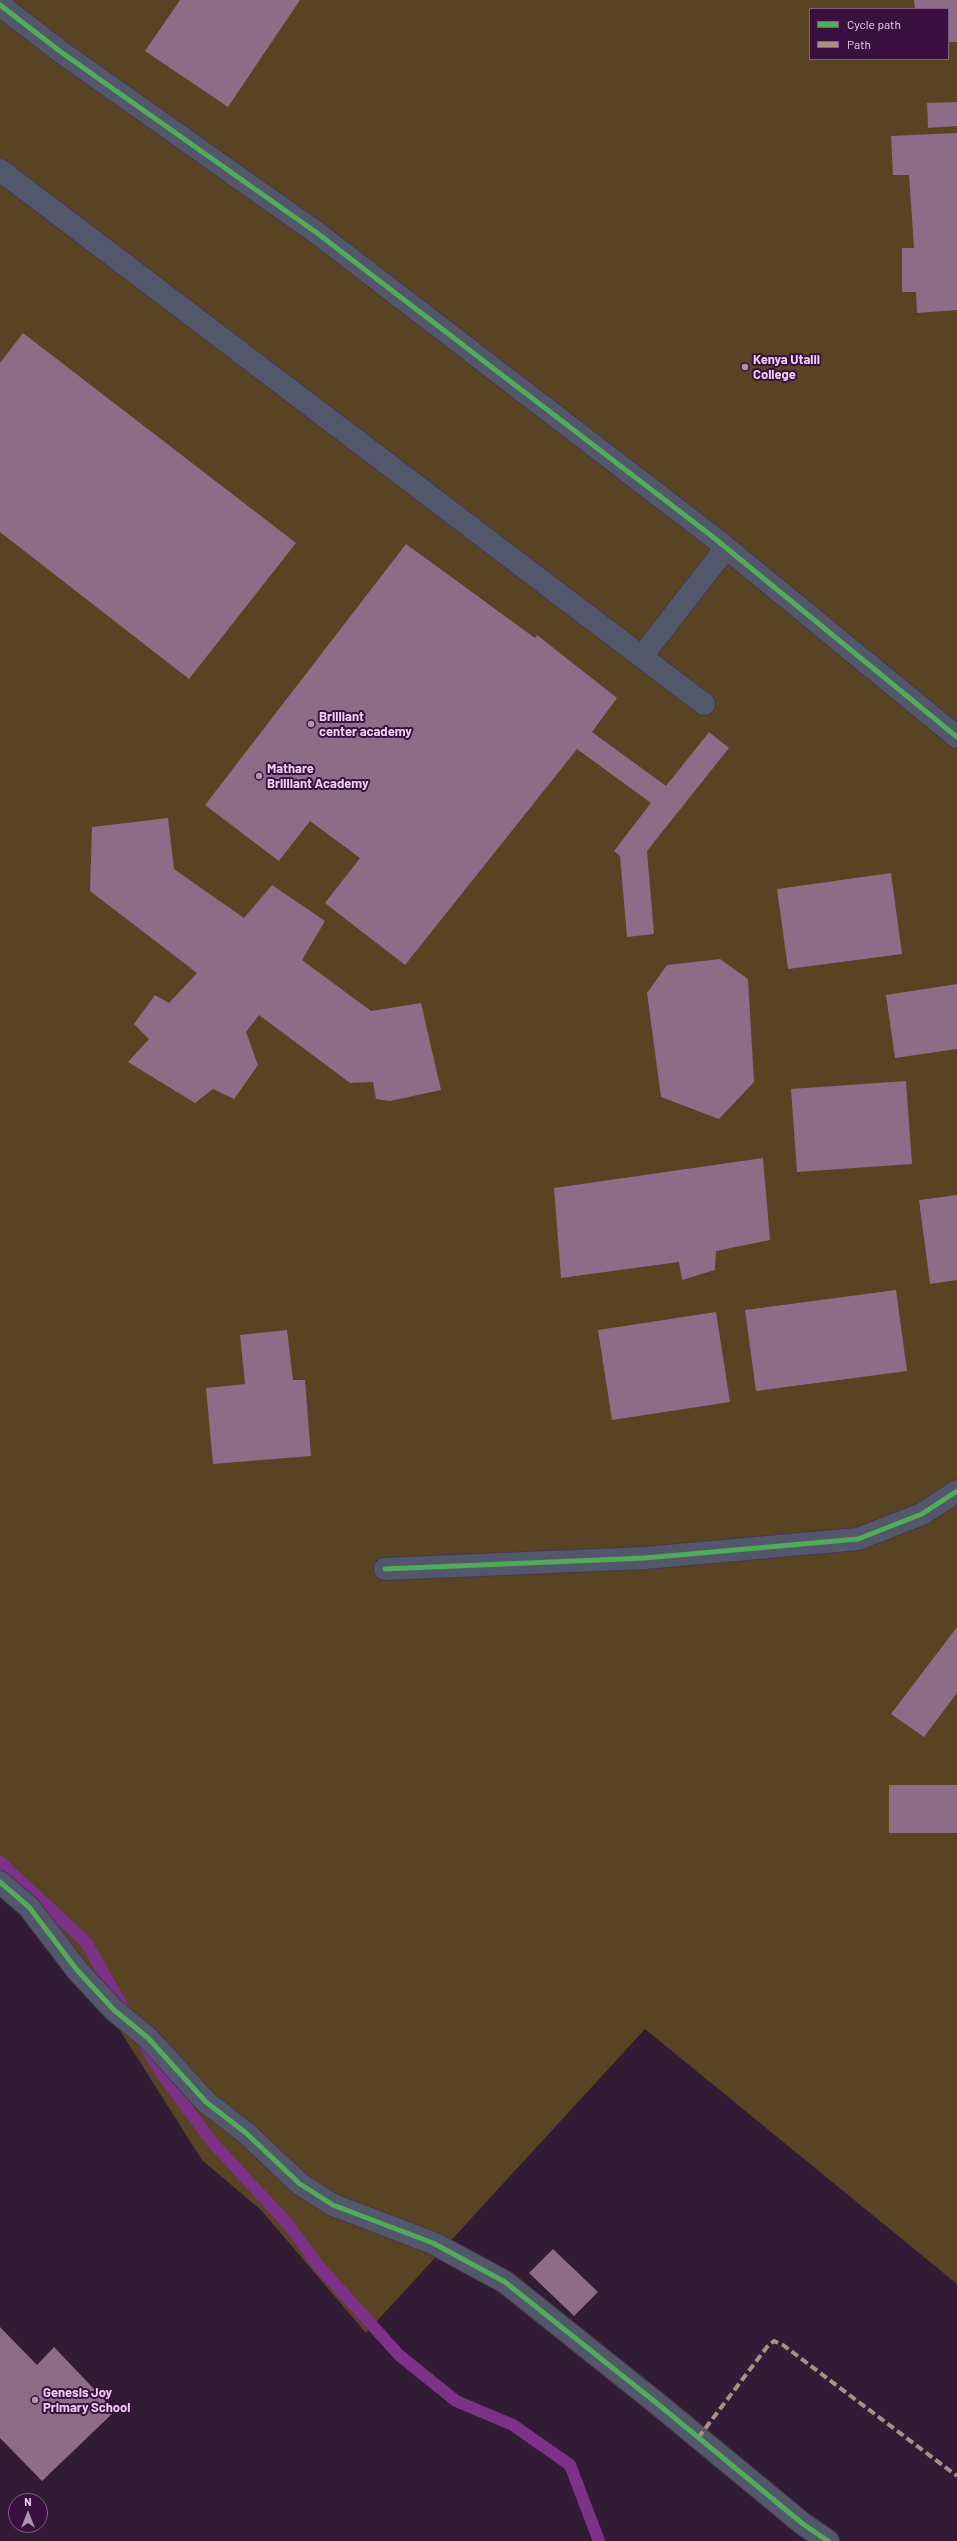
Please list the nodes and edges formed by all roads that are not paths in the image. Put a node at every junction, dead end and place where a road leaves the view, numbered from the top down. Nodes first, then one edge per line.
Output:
1 (0, 5) edge
2 (0, 170) edge
3 (726, 548) junction
4 (642, 656) junction
5 (704, 704) dead end
6 (957, 737) edge
7 (957, 1491) edge
8 (384, 1569) dead end
9 (0, 1882) edge
10 (828, 2541) edge

1 - 3 street
2 - 4 street
3 - 4 street
3 - 6 street
4 - 5 street
7 - 8 street
9 - 10 street

